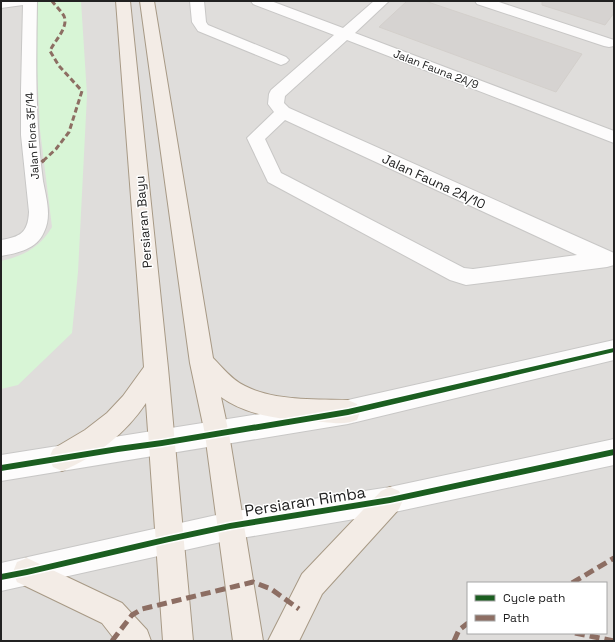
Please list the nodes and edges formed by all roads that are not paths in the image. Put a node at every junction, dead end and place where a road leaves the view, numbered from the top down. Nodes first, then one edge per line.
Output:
1 (24, 1) edge
2 (30, 1) edge
3 (123, 1) edge
4 (147, 1) edge
5 (197, 1) edge
6 (258, 1) edge
7 (382, 1) edge
8 (482, 1) edge
9 (1, 4) edge
10 (345, 34) junction
11 (609, 43) dead end
12 (281, 60) dead end
13 (280, 103) junction
14 (614, 137) edge
15 (1, 248) edge
16 (609, 259) edge
17 (614, 350) edge
18 (202, 363) junction
19 (156, 368) junction
20 (348, 412) junction
21 (217, 434) junction
22 (162, 443) junction
23 (614, 452) edge
24 (62, 458) junction
25 (1, 468) edge
26 (390, 500) junction
27 (230, 526) junction
28 (169, 539) junction
29 (14, 574) edge
30 (136, 641) edge
31 (178, 641) edge
32 (248, 641) edge
33 (283, 641) edge

1 - 9 street
2 - 15 street, Jalan Flora 3F/14
3 - 19 main road, Persiaran Bayu
4 - 18 main road
5 - 12 street
6 - 10 street, Jalan Fauna 2A/9
7 - 10 street
8 - 11 street
10 - 13 street
10 - 14 street, Jalan Fauna 2A/9
13 - 16 street, Jalan Fauna 2A/10
13 - 16 street
17 - 20 street
18 - 20 main road
18 - 21 main road
19 - 22 main road, Persiaran Bayu
19 - 24 main road
20 - 21 street
21 - 22 street
21 - 27 main road
22 - 24 street
22 - 28 main road, Persiaran Bayu
23 - 26 street, Persiaran Rimba
24 - 25 street
26 - 27 street, Persiaran Rimba
26 - 33 main road
27 - 28 street, Persiaran Rimba
27 - 32 main road
28 - 29 street, Persiaran Rimba
28 - 31 main road, Persiaran Bayu
29 - 30 main road

